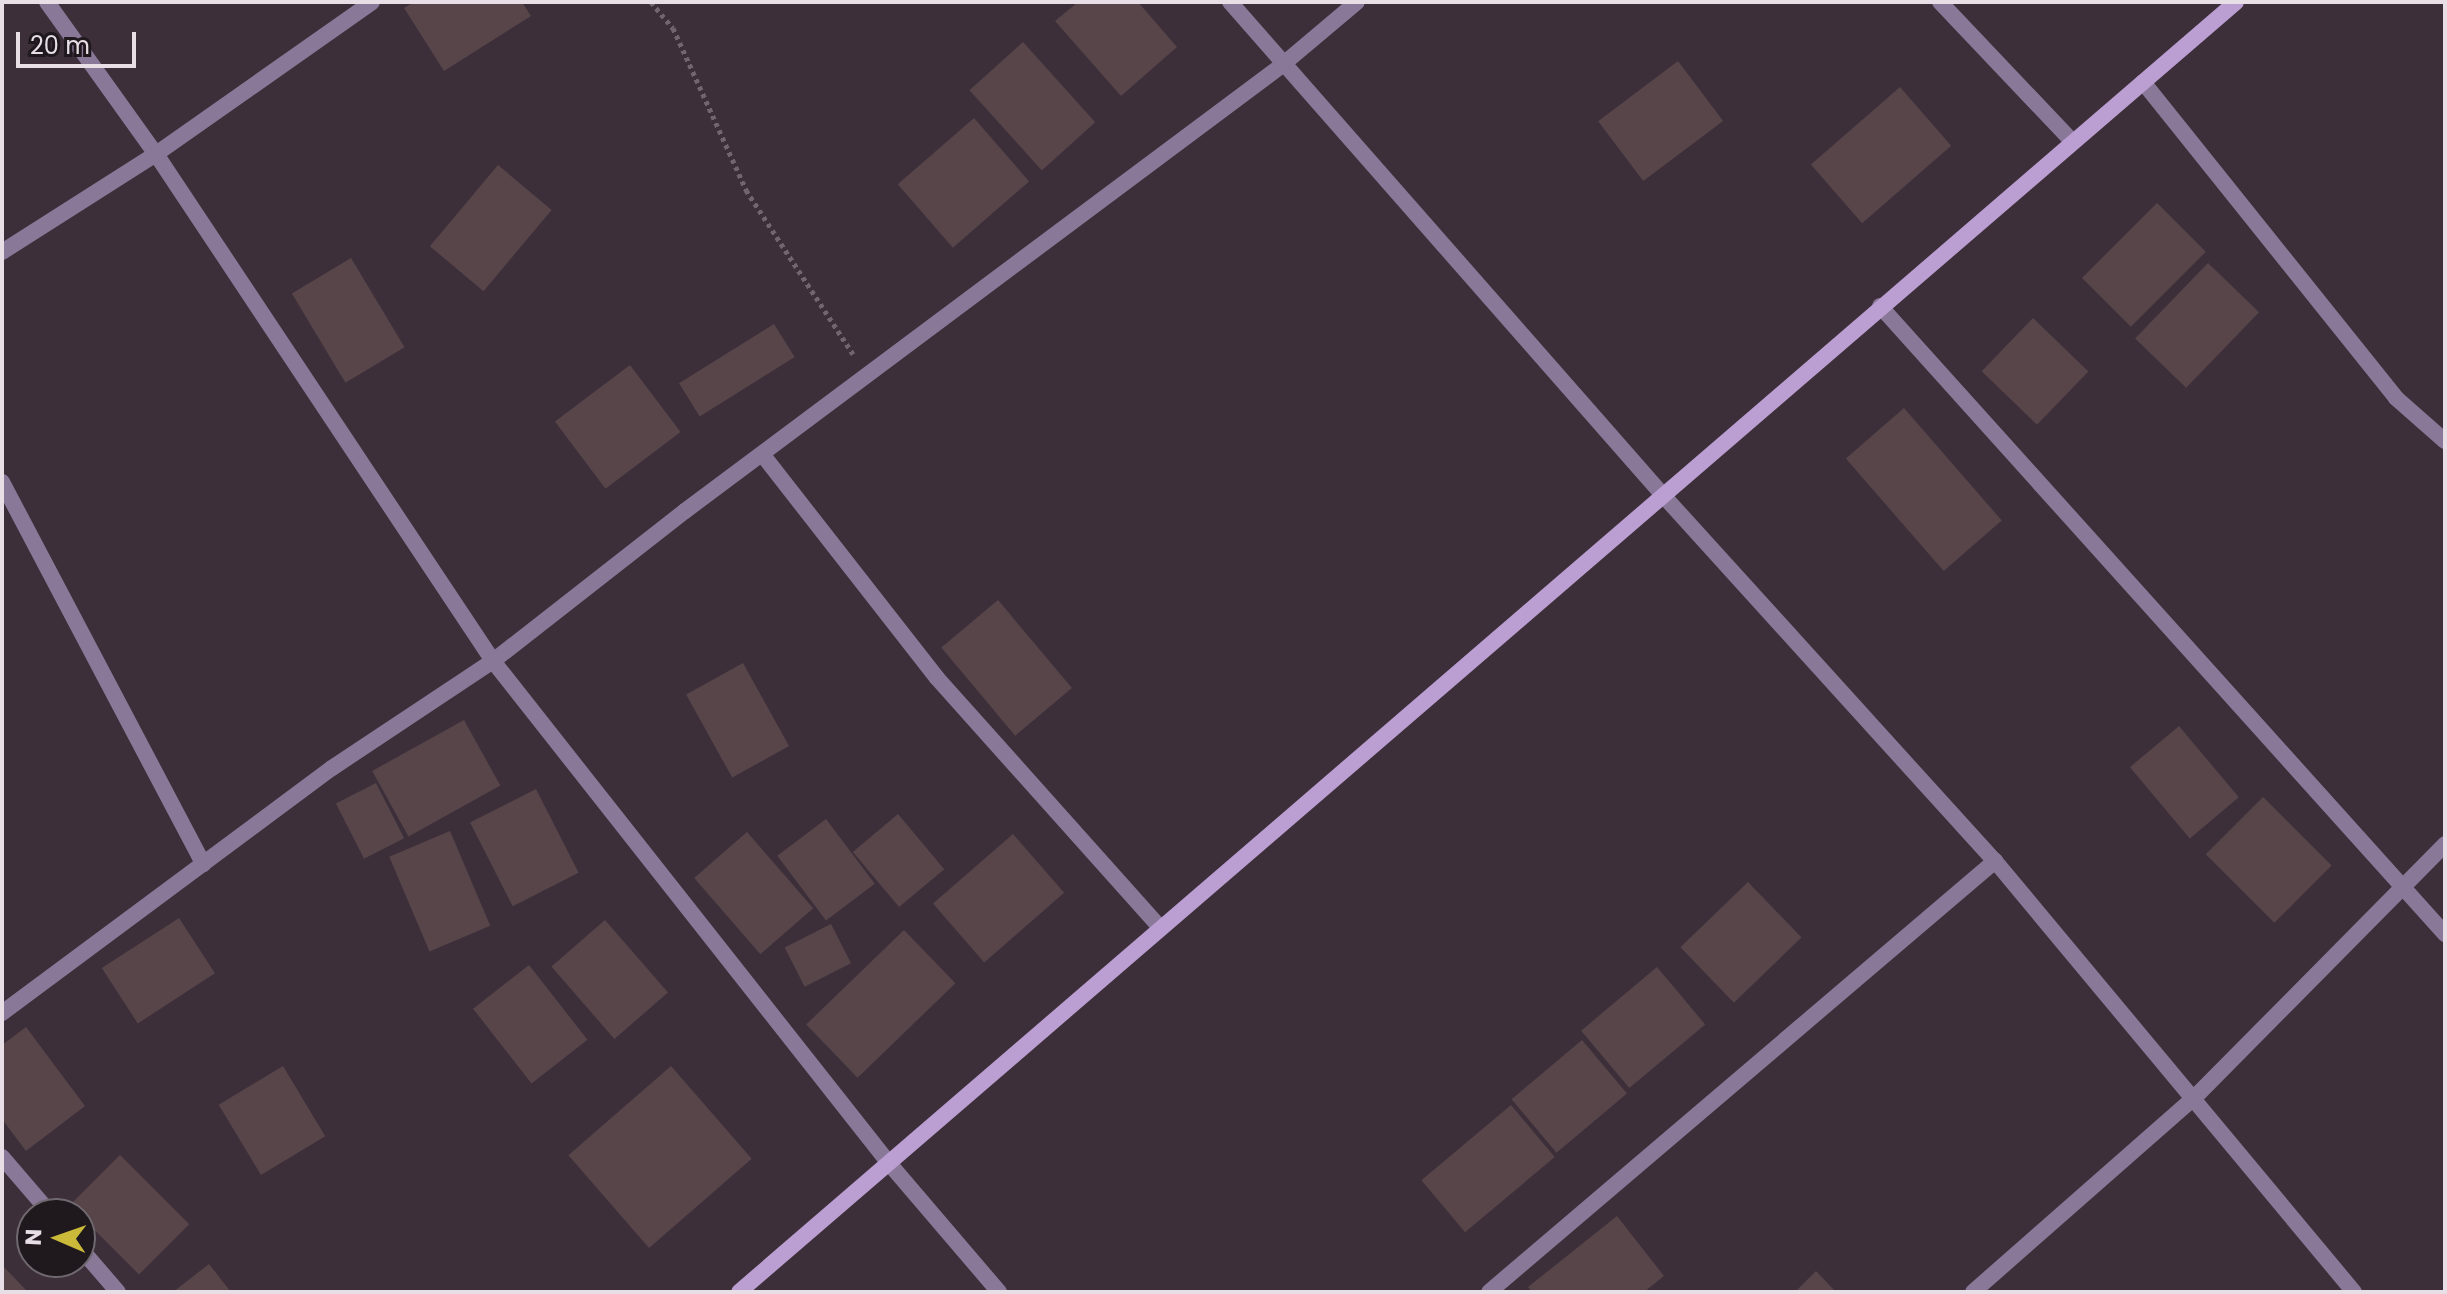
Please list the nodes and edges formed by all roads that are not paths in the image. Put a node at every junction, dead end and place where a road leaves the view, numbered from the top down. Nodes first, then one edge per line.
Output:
1 (47, 2) edge
2 (372, 2) edge
3 (1230, 2) edge
4 (1357, 2) edge
5 (1940, 2) edge
6 (2236, 2) edge
7 (1281, 66) junction
8 (2143, 82) junction
9 (2073, 142) junction
10 (156, 154) junction
11 (2, 252) edge
12 (1880, 306) junction
13 (2445, 441) edge
14 (762, 454) junction
15 (2, 482) edge
16 (1661, 493) junction
17 (493, 661) junction
18 (2445, 844) edge
19 (1995, 861) junction
20 (203, 864) junction
21 (2403, 886) junction
22 (1160, 927) junction
23 (2445, 934) edge
24 (2, 1013) edge
25 (2195, 1097) junction
26 (2, 1157) edge
27 (888, 1162) junction
28 (37, 1198) edge
29 (96, 1267) edge
30 (118, 1292) edge
31 (739, 1292) edge
32 (999, 1292) edge
33 (1489, 1292) edge
34 (1973, 1292) edge
35 (2354, 1292) edge

1 - 10 street
2 - 10 street
3 - 7 street
4 - 7 street
5 - 9 street
6 - 8 main road
7 - 14 street
7 - 16 street
8 - 9 main road
8 - 13 street
9 - 12 main road
10 - 11 street
10 - 17 street
12 - 16 main road
12 - 21 street
14 - 17 street
14 - 22 street
15 - 20 street
16 - 19 street
16 - 22 main road
17 - 20 street
17 - 27 street
18 - 21 street
19 - 25 street
19 - 33 street
20 - 24 street
21 - 23 street
21 - 25 street
22 - 27 main road
25 - 34 street
25 - 35 street
26 - 28 street
27 - 31 main road
27 - 32 street
29 - 30 street

